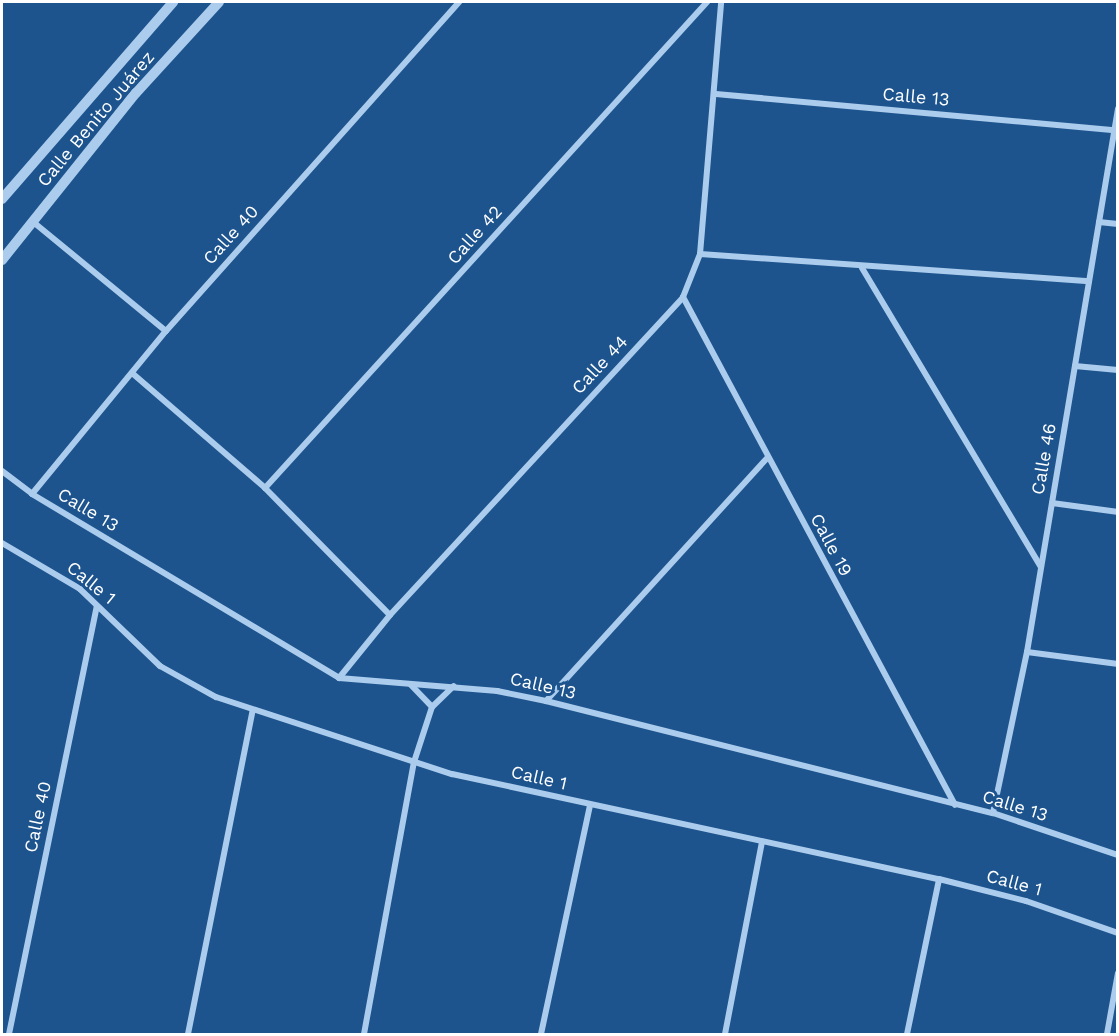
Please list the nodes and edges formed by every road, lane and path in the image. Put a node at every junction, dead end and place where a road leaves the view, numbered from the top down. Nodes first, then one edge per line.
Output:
1 (173, 2) edge
2 (219, 2) edge
3 (459, 2) edge
4 (708, 2) edge
5 (720, 2) edge
6 (716, 94) junction
7 (1118, 109) edge
8 (1114, 130) junction
9 (4, 193) edge
10 (32, 221) junction
11 (1099, 222) junction
12 (1118, 224) edge
13 (700, 254) junction
14 (2, 260) edge
15 (862, 268) junction
16 (1089, 281) junction
17 (683, 297) junction
18 (166, 331) junction
19 (1075, 366) junction
20 (1118, 370) edge
21 (132, 373) junction
22 (767, 458) junction
23 (2, 471) edge
24 (265, 488) junction
25 (32, 494) junction
26 (1052, 503) junction
27 (1118, 512) edge
28 (2, 543) edge
29 (1041, 567) junction
30 (97, 606) junction
31 (390, 615) junction
32 (1027, 652) junction
33 (1118, 664) edge
34 (339, 678) junction
35 (411, 685) junction
36 (454, 686) junction
37 (546, 701) junction
38 (432, 707) junction
39 (253, 710) junction
40 (414, 762) junction
41 (590, 804) junction
42 (955, 805) junction
43 (993, 813) junction
44 (762, 842) junction
45 (1118, 855) edge
46 (939, 879) junction
47 (1118, 933) edge
48 (1118, 973) edge
49 (9, 1035) edge
50 (188, 1035) edge
51 (364, 1035) edge
52 (541, 1035) edge
53 (725, 1035) edge
54 (907, 1035) edge
55 (1107, 1035) edge

1 - 9 street, Calle Benito Juárez
2 - 10 street, Calle Benito Juárez
3 - 18 street, Calle 40
4 - 24 street, Calle 42
5 - 6 street, Calle 44
6 - 8 street, Calle 13
6 - 13 street, Calle 44
7 - 8 street, Calle 46
8 - 11 street, Calle 46
10 - 14 street, Calle Benito Juárez
10 - 18 street
11 - 12 street
11 - 16 street, Calle 46
13 - 15 street
13 - 17 street, Calle 44
15 - 16 street
15 - 29 street
16 - 19 street, Calle 46
17 - 22 street, Calle 19
17 - 31 street, Calle 44
18 - 21 street, Calle 40
19 - 20 street
19 - 26 street, Calle 46
21 - 24 street
21 - 25 street, Calle 40
22 - 37 street
22 - 42 street, Calle 19
23 - 25 street, Calle 13
24 - 31 street
25 - 34 street, Calle 13
26 - 27 street
26 - 29 street, Calle 46
28 - 30 street, Calle 1
29 - 32 street, Calle 46
30 - 39 street, Calle 1
30 - 49 street, Calle 40
31 - 34 street, Calle 44
32 - 33 street
32 - 43 street, Calle 46
34 - 35 street, Calle 13
35 - 36 street, Calle 13
35 - 38 street
36 - 37 street, Calle 13
36 - 38 street
37 - 42 street, Calle 13
38 - 40 street
39 - 40 street, Calle 1
39 - 50 street
40 - 41 street, Calle 1
40 - 51 street
41 - 44 street, Calle 1
41 - 52 street
42 - 43 street, Calle 13
43 - 45 street, Calle 13
44 - 46 street, Calle 1
44 - 53 street
46 - 47 street, Calle 1
46 - 54 street
48 - 55 street

